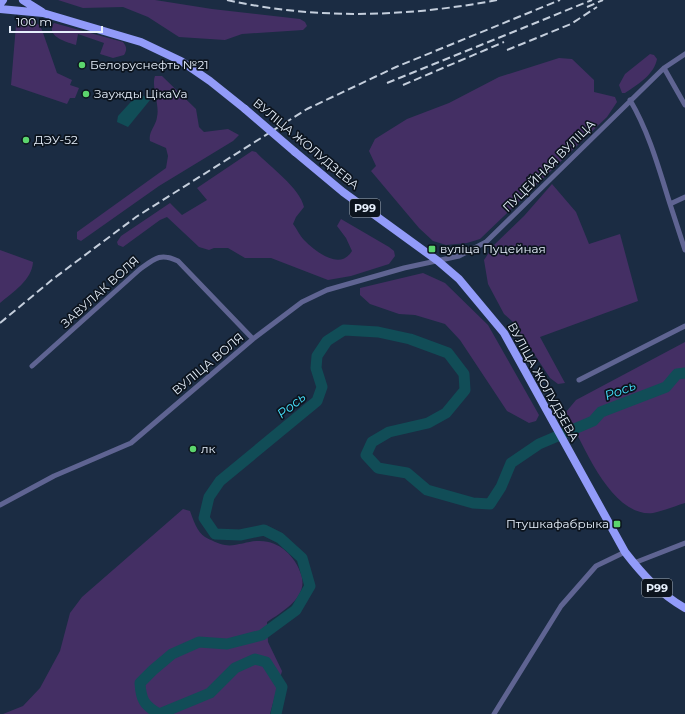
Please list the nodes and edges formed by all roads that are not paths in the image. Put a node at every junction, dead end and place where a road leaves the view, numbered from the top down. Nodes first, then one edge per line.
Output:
1 (3, 0) edge
2 (24, 0) edge
3 (0, 4) edge
4 (0, 9) edge
5 (43, 13) junction
6 (685, 54) edge
7 (664, 68) junction
8 (630, 100) junction
9 (685, 105) edge
10 (685, 197) edge
11 (670, 204) junction
12 (685, 250) edge
13 (438, 261) junction
14 (685, 326) edge
15 (254, 339) junction
16 (32, 366) dead end
17 (580, 380) dead end
18 (0, 505) edge
19 (685, 543) edge
20 (625, 552) junction
21 (634, 563) junction
22 (685, 608) edge
23 (494, 714) edge

1 - 3 main road
2 - 5 main road, Р99
4 - 5 main road, Р99
5 - 13 main road, ВУЛІЦА ЖОЛУДЗЕВА / Р99, bridge
6 - 7 street, ПУЦЕЙНАЯ ВУЛІЦА
7 - 8 street, ПУЦЕЙНАЯ ВУЛІЦА
7 - 9 street
8 - 11 street
8 - 13 street, ПУЦЕЙНАЯ ВУЛІЦА
10 - 11 street
11 - 12 street
13 - 15 street, ВУЛІЦА ВОЛЯ
13 - 20 main road, ВУЛІЦА ЖОЛУДЗЕВА / Р99
14 - 17 street
15 - 16 street, ЗАВУЛАК ВОЛЯ
15 - 18 street, ВУЛІЦА ВОЛЯ
19 - 21 street
20 - 21 main road, ВУЛІЦА ЖОЛУДЗЕВА / Р99
20 - 23 street
21 - 22 main road, ВУЛІЦА ЖОЛУДЗЕВА / Р99

